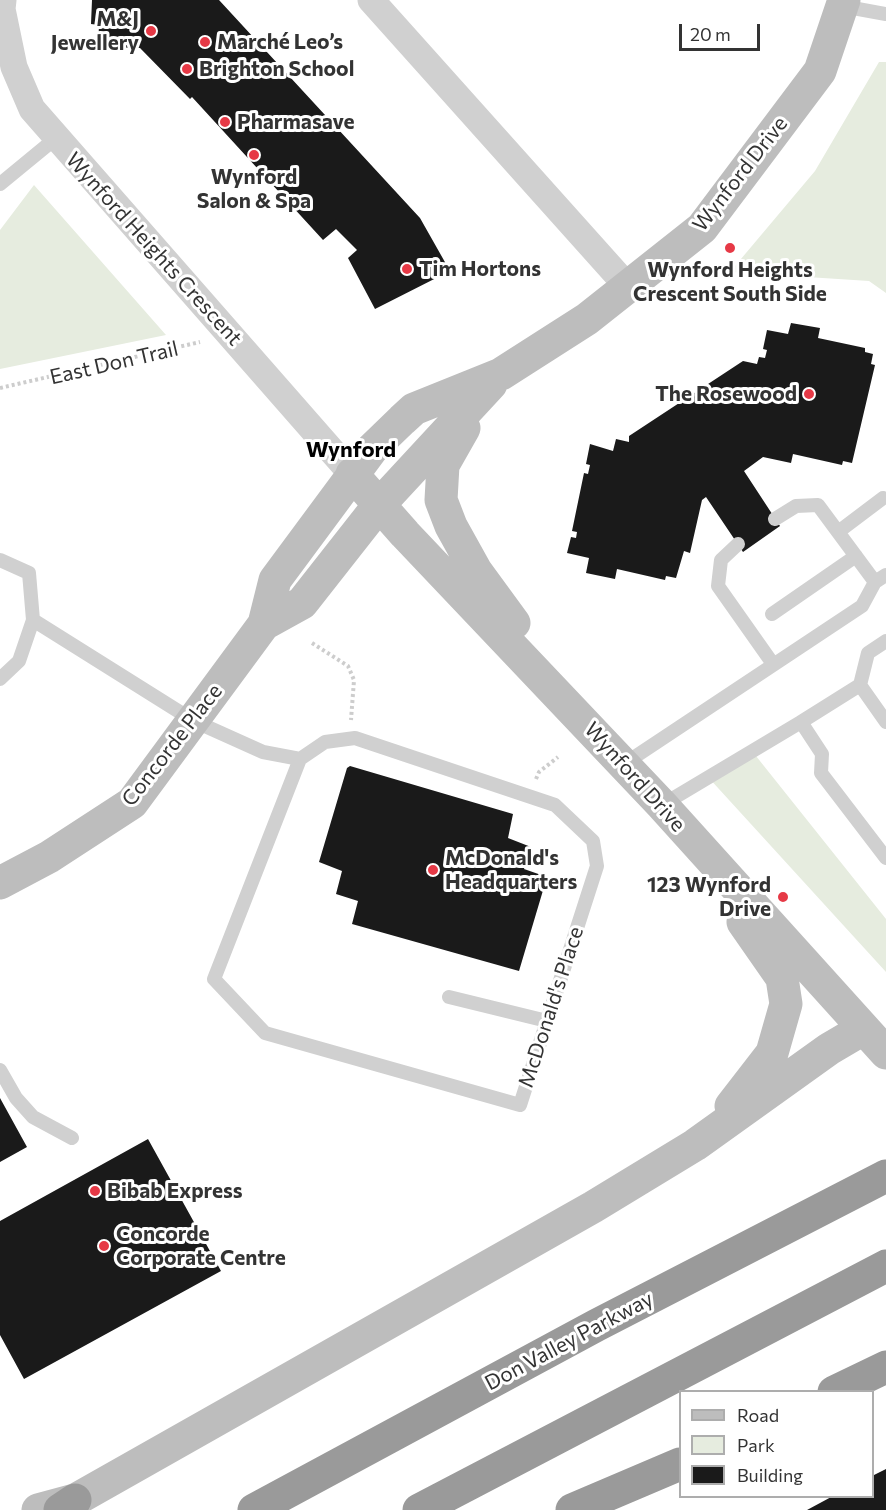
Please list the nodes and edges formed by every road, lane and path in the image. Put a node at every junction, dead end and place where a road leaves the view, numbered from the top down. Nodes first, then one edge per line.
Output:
1 (371, 0) edge
2 (843, 3) edge
3 (2, 6) edge
4 (886, 14) edge
5 (56, 138) junction
6 (0, 186) edge
7 (628, 287) junction
8 (222, 325) junction
9 (501, 374) junction
10 (0, 388) edge
11 (352, 474) junction
12 (883, 498) dead end
13 (379, 505) junction
14 (776, 519) dead end
15 (838, 532) junction
16 (738, 544) dead end
17 (855, 555) junction
18 (0, 560) edge
19 (881, 578) edge
20 (772, 614) dead end
21 (33, 620) junction
22 (264, 624) junction
23 (886, 641) edge
24 (312, 643) dead end
25 (773, 664) junction
26 (0, 680) edge
27 (860, 685) junction
28 (194, 721) junction
29 (801, 722) junction
30 (886, 722) edge
31 (597, 734) junction
32 (348, 739) junction
33 (558, 757) dead end
34 (300, 759) junction
35 (624, 764) junction
36 (529, 796) junction
37 (669, 813) junction
38 (886, 858) edge
39 (0, 883) edge
40 (449, 998) dead end
41 (547, 1021) junction
42 (874, 1040) edge
43 (0, 1070) edge
44 (72, 1138) dead end
45 (695, 1145) junction
46 (886, 1176) edge
47 (886, 1266) edge
48 (886, 1367) edge
49 (838, 1390) edge
50 (679, 1465) edge
51 (67, 1505) edge
52 (38, 1510) edge
53 (254, 1510) edge
54 (419, 1510) edge
55 (572, 1510) edge

1 - 7 street
2 - 4 lane
2 - 7 street, Wynford Drive
3 - 5 street, Wynford Heights Crescent
5 - 6 lane
5 - 8 street, Wynford Heights Crescent
7 - 9 street, Wynford Drive
8 - 10 path, East Don Trail
8 - 11 street, Wynford Heights Crescent
9 - 11 street, Wynford Drive
9 - 13 street, Wynford Drive
9 - 31 street
11 - 13 street, Wynford Drive
11 - 22 street, Concorde Place
12 - 15 lane
13 - 22 street, Concorde Place
13 - 31 street, Wynford Drive
14 - 15 lane
15 - 17 lane
16 - 25 lane
17 - 19 lane
17 - 20 lane
18 - 21 lane
19 - 25 lane
21 - 26 lane
21 - 28 lane
22 - 28 street, Concorde Place
23 - 27 lane
24 - 32 path
25 - 35 lane
27 - 29 lane
27 - 30 lane
28 - 34 lane
28 - 39 street, Concorde Place
29 - 37 lane
29 - 38 lane
31 - 35 street, Wynford Drive
32 - 34 lane, McDonald's Place
32 - 36 lane, McDonald's Place
33 - 36 path
34 - 41 lane, McDonald's Place
35 - 37 street, Wynford Drive
36 - 41 lane, McDonald's Place
37 - 42 street, Wynford Drive
37 - 45 street
40 - 41 lane
42 - 45 street
43 - 44 lane
45 - 51 street
46 - 53 highway, Don Valley Parkway
47 - 54 highway
48 - 49 highway
50 - 55 highway
51 - 52 street

